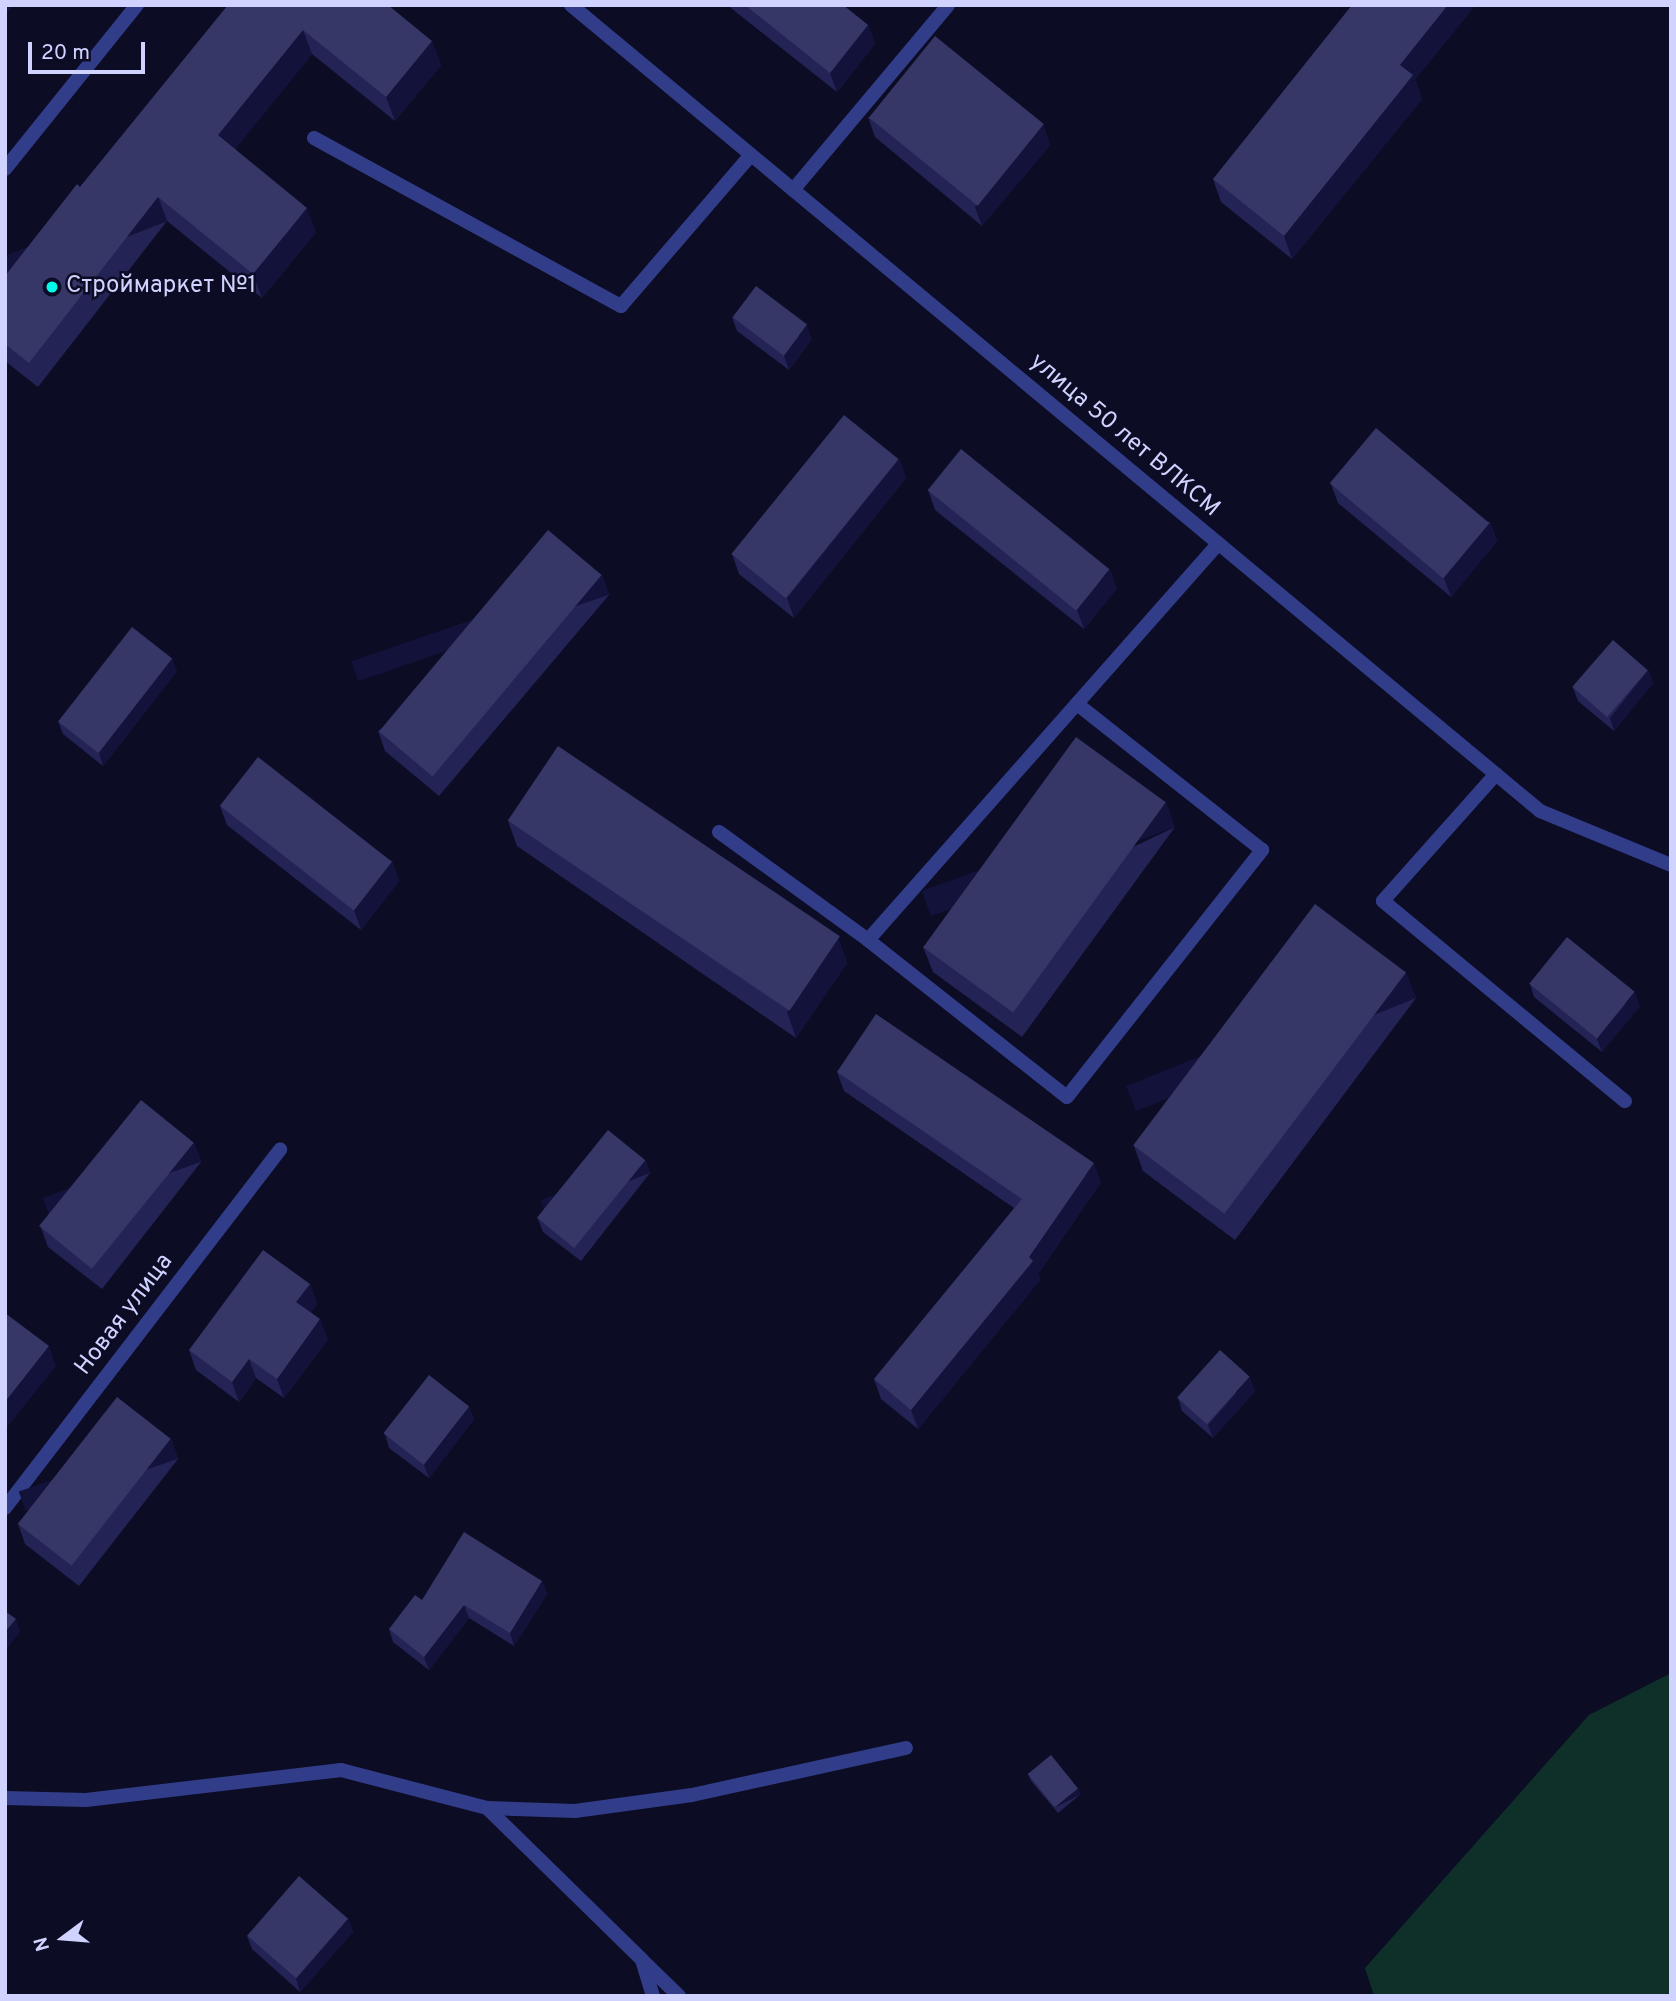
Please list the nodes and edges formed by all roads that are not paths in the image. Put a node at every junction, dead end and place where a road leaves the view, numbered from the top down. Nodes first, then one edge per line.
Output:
1 (137, 5) edge
2 (571, 5) edge
3 (948, 5) edge
4 (314, 138) dead end
5 (751, 155) junction
6 (5, 169) edge
7 (793, 190) junction
8 (1218, 544) junction
9 (1077, 704) junction
10 (1496, 774) junction
11 (719, 832) dead end
12 (1671, 865) edge
13 (867, 940) junction
14 (1625, 1101) dead end
15 (280, 1149) dead end
16 (5, 1508) edge
17 (906, 1748) dead end
18 (5, 1798) edge
19 (486, 1808) junction
20 (642, 1960) junction
21 (653, 1996) edge
22 (680, 1996) edge

1 - 6 street
2 - 5 street, улица 50 лет ВЛКСМ
3 - 7 street
4 - 5 street
5 - 7 street, улица 50 лет ВЛКСМ
7 - 8 street, улица 50 лет ВЛКСМ
8 - 9 street
8 - 10 street, улица 50 лет ВЛКСМ
9 - 13 street
9 - 13 street
10 - 12 street, улица 50 лет ВЛКСМ
10 - 14 street
11 - 13 street
15 - 16 street, Новая улица
17 - 19 street
18 - 19 street
19 - 20 street
20 - 21 street
20 - 22 street

